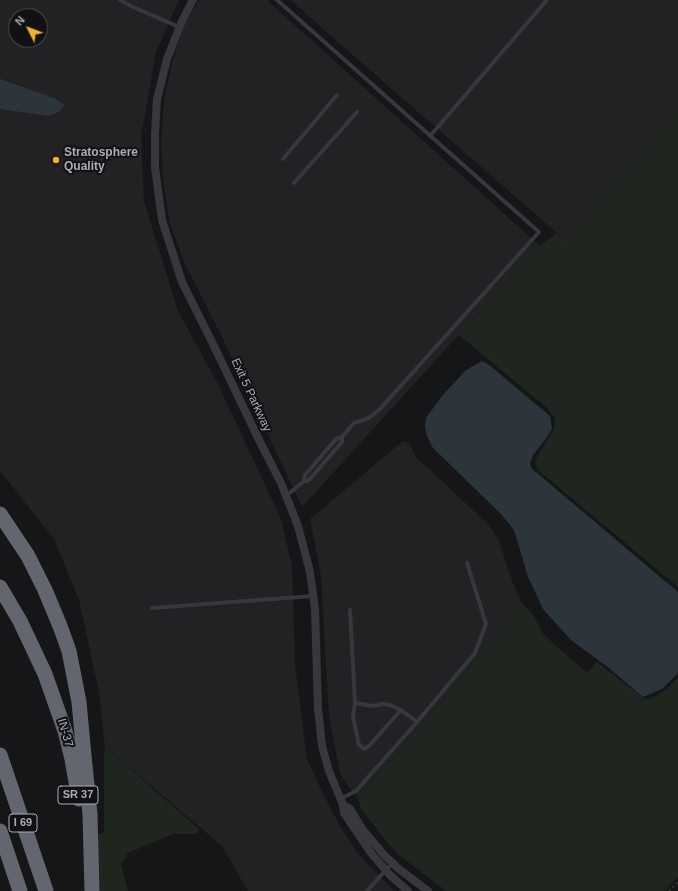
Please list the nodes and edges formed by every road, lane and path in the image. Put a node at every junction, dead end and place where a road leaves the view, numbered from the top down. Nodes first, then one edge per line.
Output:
1 (120, 0) edge
2 (193, 0) edge
3 (277, 0) edge
4 (547, 0) edge
5 (179, 28) junction
6 (338, 95) dead end
7 (357, 112) dead end
8 (430, 136) junction
9 (283, 159) dead end
10 (294, 183) dead end
11 (342, 437) junction
12 (304, 481) junction
13 (286, 496) junction
14 (0, 514) edge
15 (467, 563) dead end
16 (0, 587) edge
17 (313, 596) junction
18 (152, 608) dead end
19 (350, 610) dead end
20 (354, 703) junction
21 (401, 710) junction
22 (417, 722) junction
23 (0, 755) edge
24 (342, 802) junction
25 (0, 830) edge
26 (392, 863) junction
27 (386, 870) junction
28 (678, 882) edge
29 (370, 890) edge
30 (20, 891) edge
31 (46, 891) edge
32 (91, 891) edge
33 (408, 891) edge
34 (428, 891) edge
35 (669, 891) edge

1 - 5 lane
2 - 5 street, Exit 5 Parkway
3 - 8 lane
4 - 8 lane
5 - 13 street, Exit 5 Parkway
6 - 9 lane
7 - 10 lane
8 - 11 lane
11 - 12 lane
11 - 12 lane
12 - 13 lane
13 - 17 street, Exit 5 Parkway
14 - 32 highway
15 - 22 lane
16 - 32 highway, IN-37 / SR 37
17 - 18 lane
17 - 24 street, Exit 5 Parkway
19 - 20 lane
20 - 21 lane
20 - 21 lane
21 - 22 lane
22 - 24 lane
23 - 31 highway, I 69
24 - 26 street, Exit 5 Parkway
24 - 27 street, Exit 5 Parkway
25 - 30 highway, I 69
26 - 27 lane
26 - 34 street, Exit 5 Parkway
27 - 29 lane
27 - 33 street, Exit 5 Parkway
28 - 35 path

